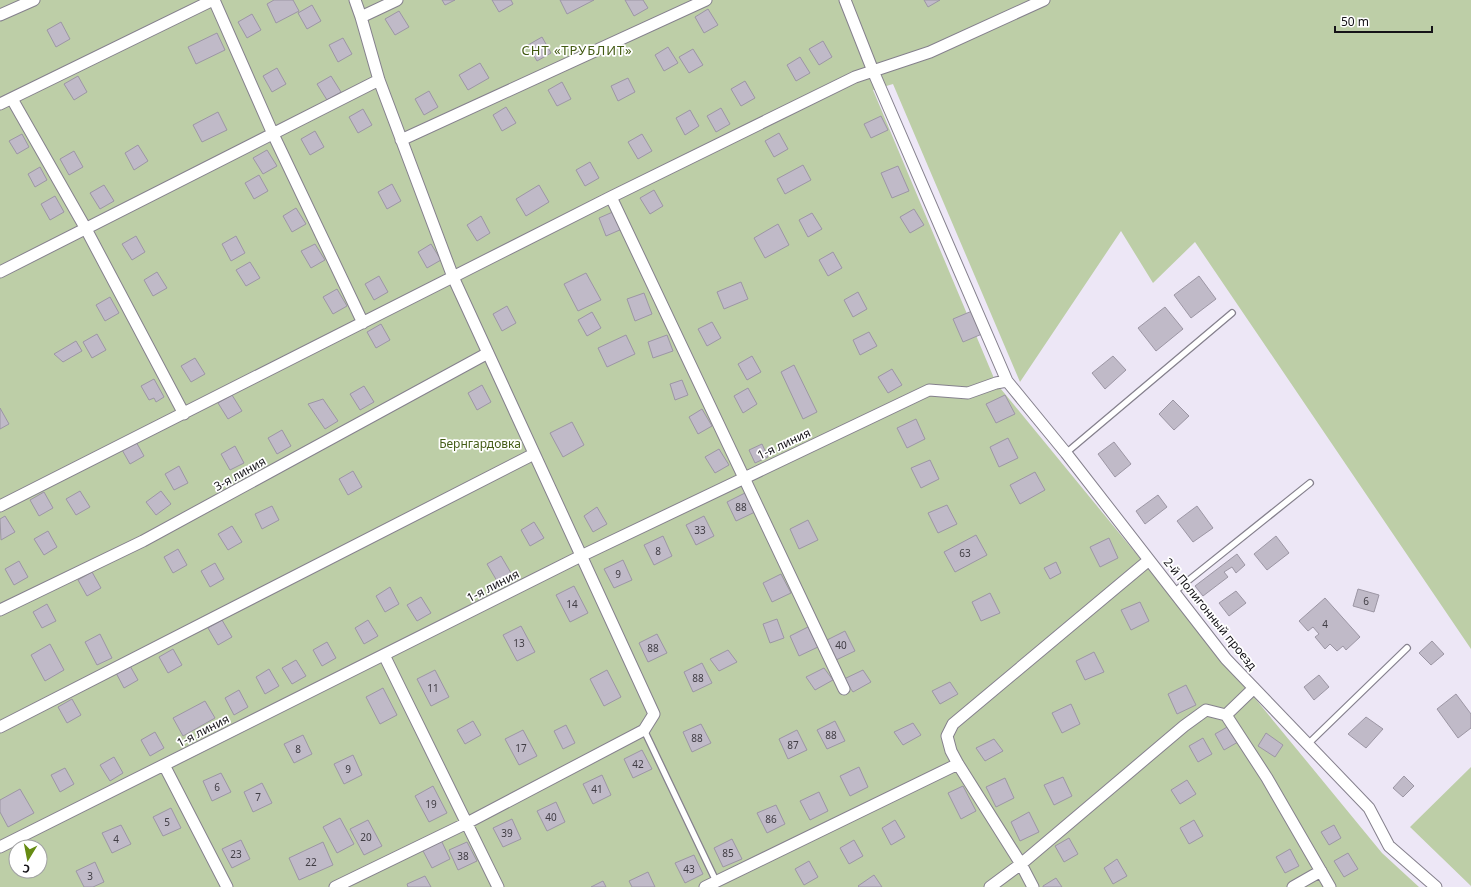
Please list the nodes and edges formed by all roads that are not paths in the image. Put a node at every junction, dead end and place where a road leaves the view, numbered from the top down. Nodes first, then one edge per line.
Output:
1 (34, 0) edge
2 (214, 0) edge
3 (355, 0) edge
4 (397, 0) edge
5 (706, 0) edge
6 (845, 0) edge
7 (1044, 0) edge
8 (0, 15) edge
9 (361, 17) junction
10 (873, 71) junction
11 (379, 80) junction
12 (12, 99) junction
13 (0, 104) edge
14 (273, 134) junction
15 (401, 140) junction
16 (611, 197) junction
17 (86, 229) junction
18 (0, 272) edge
19 (453, 277) junction
20 (1232, 313) dead end
21 (363, 323) junction
22 (488, 353) junction
23 (1007, 381) junction
24 (184, 414) junction
25 (1066, 453) junction
26 (534, 454) junction
27 (744, 477) junction
28 (1310, 483) dead end
29 (0, 506) edge
30 (581, 556) junction
31 (1149, 560) junction
32 (1174, 592) junction
33 (0, 610) edge
34 (1407, 648) dead end
35 (384, 655) junction
36 (1254, 688) junction
37 (844, 689) dead end
38 (1226, 715) junction
39 (0, 727) edge
40 (644, 730) junction
41 (1308, 744) junction
42 (958, 764) junction
43 (164, 765) junction
44 (467, 823) junction
45 (0, 847) edge
46 (1020, 864) junction
47 (1321, 871) junction
48 (718, 884) edge
49 (227, 887) edge
50 (335, 887) edge
51 (498, 887) edge
52 (705, 887) edge
53 (990, 887) edge
54 (1033, 887) edge
55 (1293, 887) edge
56 (1330, 887) edge
57 (1436, 887) edge

1 - 8 street
2 - 12 street
2 - 14 street
3 - 9 street
4 - 9 street
5 - 15 street
6 - 10 street, 2-й Полигонный проезд
7 - 10 street
9 - 11 street
10 - 16 street
10 - 23 street, 2-й Полигонный проезд
11 - 14 street
11 - 15 street
12 - 13 street
12 - 17 street
14 - 17 street
14 - 21 street
15 - 19 street
16 - 19 street
16 - 27 street
17 - 18 street
17 - 24 street
19 - 21 street
19 - 22 street
20 - 25 lane
21 - 24 street
22 - 26 street
22 - 33 street, 3-я линия
23 - 25 street, 2-й Полигонный проезд
23 - 27 street, 1-я линия
24 - 29 street
25 - 31 street, 2-й Полигонный проезд
26 - 30 street
26 - 39 street
27 - 30 street, 1-я линия
27 - 37 street
28 - 32 lane
30 - 35 street, 1-я линия
30 - 40 street
31 - 32 street, 2-й Полигонный проезд
31 - 42 street
32 - 36 street, 2-й Полигонный проезд
34 - 41 lane
35 - 43 street, 1-я линия
35 - 44 street
36 - 38 street
36 - 41 street, 2-й Полигонный проезд
38 - 46 street
38 - 47 street
40 - 44 street
40 - 48 lane
41 - 57 street, 2-й Полигонный проезд
42 - 46 street
42 - 48 street
43 - 45 street, 1-я линия
43 - 49 street
44 - 50 street
44 - 51 street
46 - 53 street
46 - 54 street
47 - 55 street
47 - 56 street
48 - 52 street

